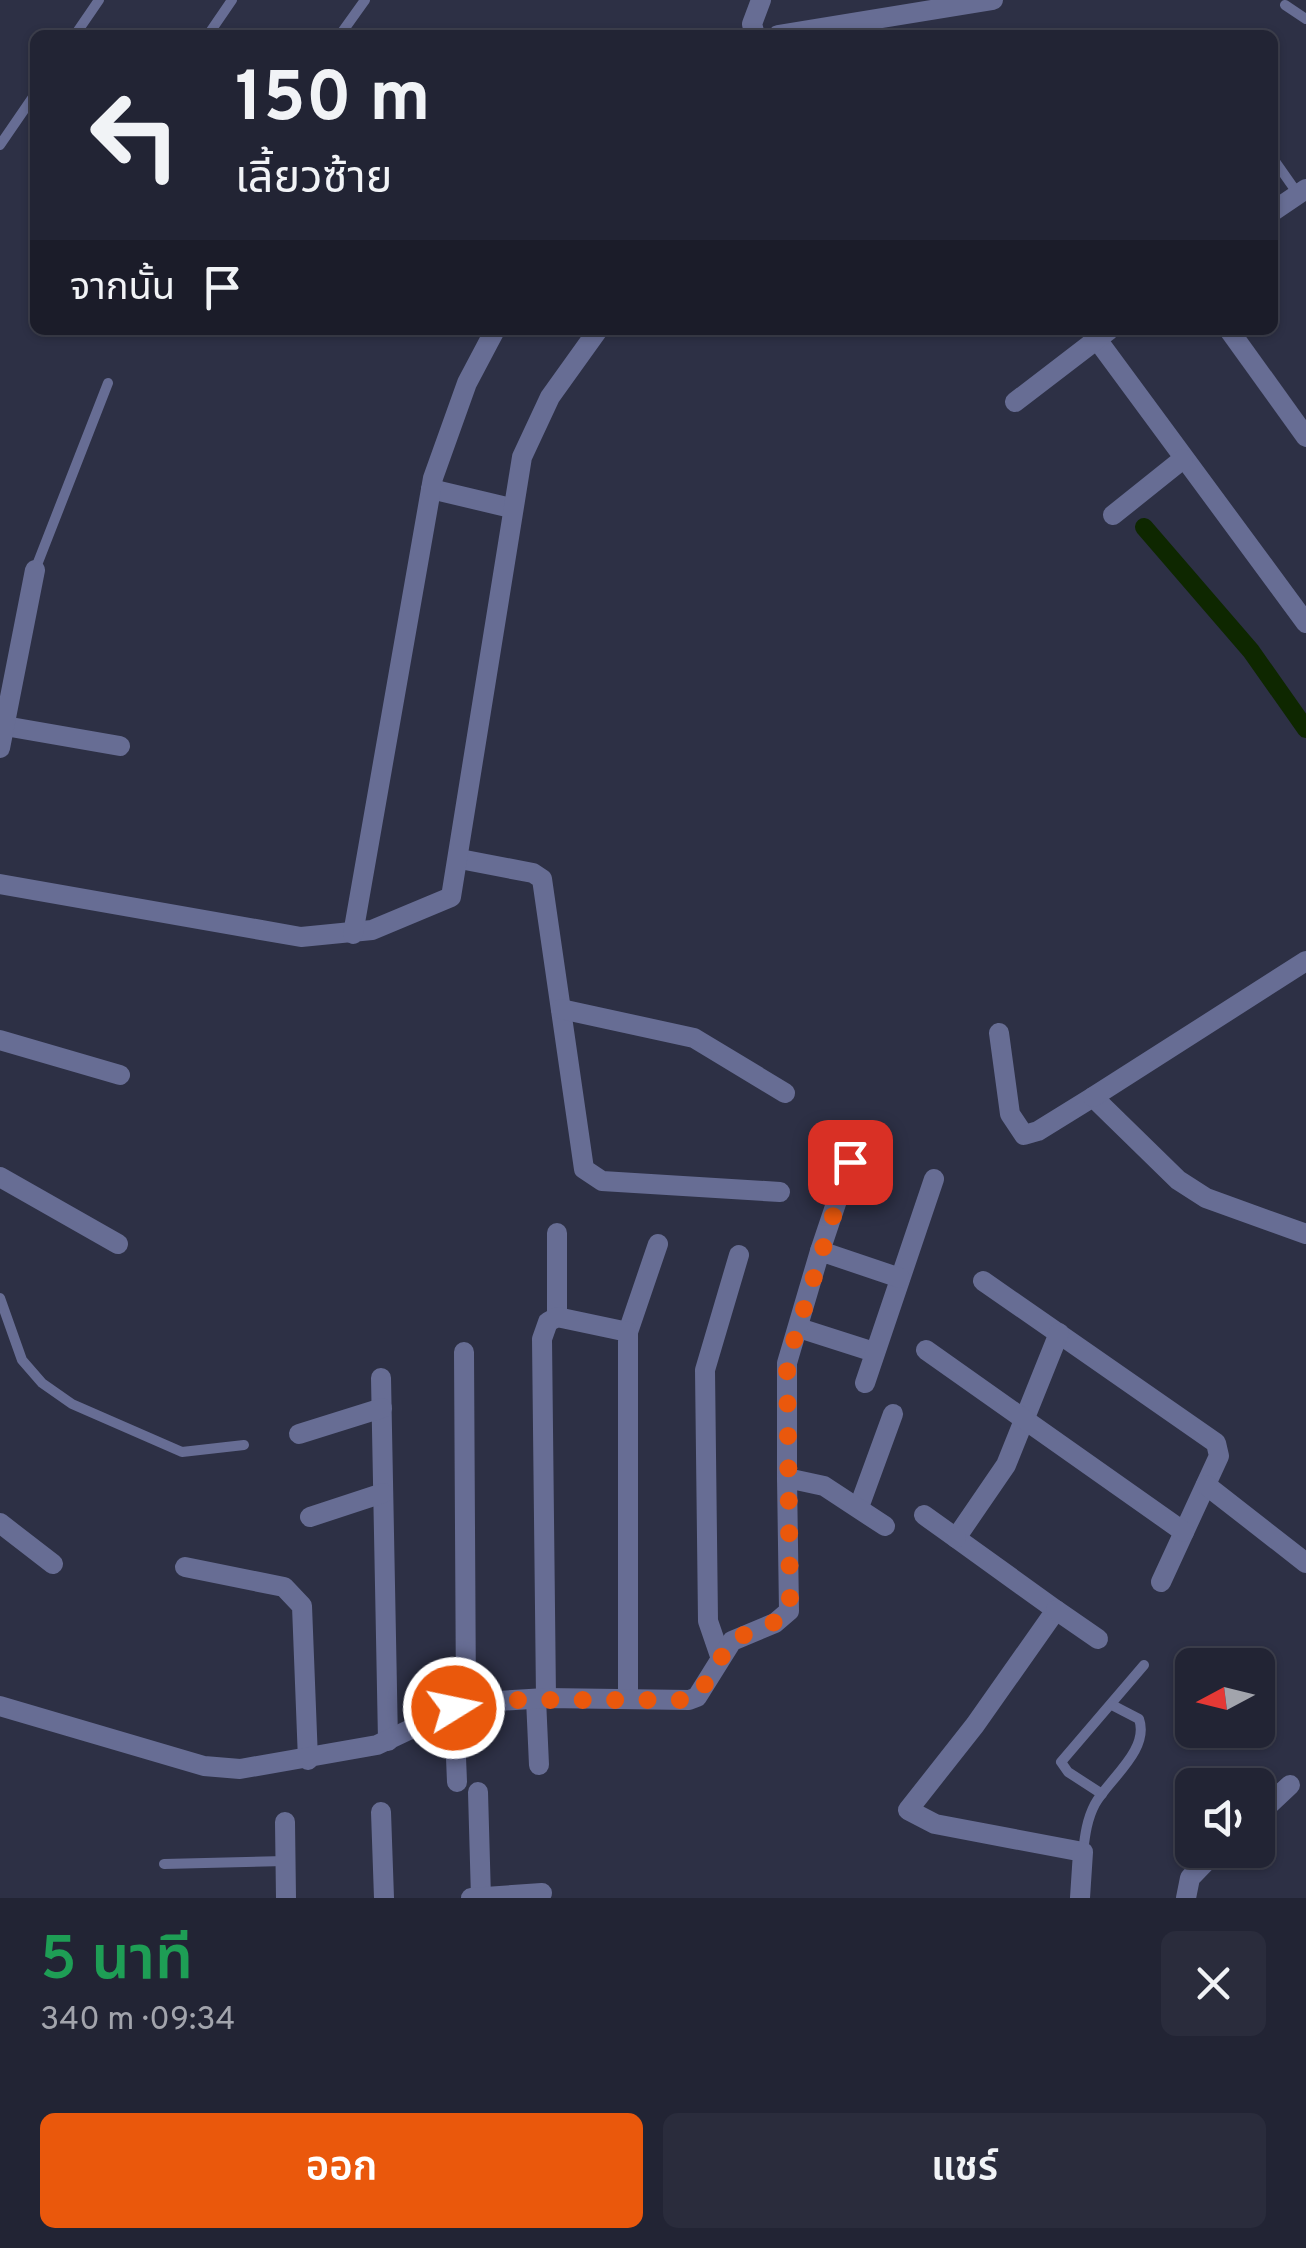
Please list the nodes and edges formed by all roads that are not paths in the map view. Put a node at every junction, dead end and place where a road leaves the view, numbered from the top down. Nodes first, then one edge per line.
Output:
1 (100, 0) edge
2 (232, 0) edge
3 (364, 0) edge
4 (761, 0) edge
5 (993, 0) edge
6 (1284, 5) dead end
7 (1306, 19) edge
8 (79, 30) edge
9 (211, 30) edge
10 (343, 30) edge
11 (754, 30) edge
12 (809, 30) edge
13 (30, 101) edge
14 (0, 145) edge
15 (1278, 164) edge
16 (1302, 192) edge
17 (1278, 208) edge
18 (493, 335) edge
19 (595, 335) edge
20 (1096, 335) edge
21 (1099, 335) edge
22 (1232, 335) edge
23 (108, 383) dead end
24 (1015, 402) dead end
25 (1306, 437) edge
26 (1183, 459) junction
27 (431, 489) junction
28 (512, 508) junction
29 (1113, 515) dead end
30 (35, 570) joint
31 (1303, 612) edge
32 (8, 657) edge
33 (5, 726) junction
34 (120, 746) dead end
35 (0, 748) edge
36 (460, 859) junction
37 (0, 884) edge
38 (353, 934) junction
39 (1306, 961) edge
40 (561, 1008) junction
41 (999, 1033) dead end
42 (0, 1040) edge
43 (120, 1074) dead end
44 (785, 1093) dead end
45 (1093, 1096) junction
46 (860, 1132) dead end
47 (0, 1178) edge
48 (934, 1179) dead end
49 (780, 1192) dead end
50 (556, 1233) dead end
51 (1306, 1234) edge
52 (118, 1244) dead end
53 (658, 1244) dead end
54 (820, 1251) junction
55 (739, 1255) dead end
56 (900, 1278) junction
57 (983, 1280) dead end
58 (0, 1298) edge
59 (556, 1317) junction
60 (799, 1328) junction
61 (628, 1332) junction
62 (1059, 1333) junction
63 (926, 1350) dead end
64 (464, 1352) dead end
65 (874, 1352) junction
66 (381, 1378) dead end
67 (864, 1383) dead end
68 (382, 1408) junction
69 (893, 1414) dead end
70 (1025, 1424) junction
71 (299, 1434) dead end
72 (244, 1445) dead end
73 (787, 1478) junction
74 (1206, 1485) junction
75 (383, 1493) junction
76 (859, 1508) junction
77 (924, 1515) dead end
78 (310, 1517) dead end
79 (0, 1524) edge
80 (884, 1526) dead end
81 (1184, 1532) junction
82 (956, 1538) junction
83 (1306, 1563) edge
84 (54, 1564) dead end
85 (185, 1567) dead end
86 (1161, 1582) dead end
87 (1056, 1610) junction
88 (1098, 1639) dead end
89 (720, 1656) junction
90 (1144, 1666) dead end
91 (541, 1699) junction
92 (628, 1699) junction
93 (1112, 1705) junction
94 (0, 1706) edge
95 (460, 1706) junction
96 (388, 1741) junction
97 (308, 1760) junction
98 (539, 1765) dead end
99 (457, 1782) dead end
100 (1290, 1784) dead end
101 (478, 1792) dead end
102 (1102, 1794) junction
103 (1275, 1799) edge
104 (382, 1812) dead end
105 (284, 1822) dead end
106 (1083, 1852) junction
107 (285, 1861) junction
108 (164, 1864) dead end
109 (1200, 1868) edge
110 (542, 1892) dead end
111 (286, 1898) edge
112 (384, 1898) edge
113 (471, 1898) edge
114 (481, 1898) edge
115 (1080, 1898) edge
116 (1186, 1898) edge

1 - 8 lane
2 - 9 lane
3 - 10 lane
4 - 11 street
5 - 12 street
6 - 7 lane
13 - 14 lane
15 - 16 lane
16 - 17 street
18 - 27 street
19 - 28 street
20 - 24 street
21 - 26 street
22 - 25 street
23 - 30 lane
26 - 29 street
26 - 31 street
27 - 28 street
27 - 38 street
28 - 36 street
30 - 32 street
32 - 33 street
33 - 34 street
33 - 35 street
36 - 38 street
36 - 40 street
37 - 38 street
39 - 45 street
40 - 44 street
40 - 49 street
41 - 45 street
42 - 43 street
45 - 51 street
46 - 54 street
47 - 52 street
48 - 56 street
50 - 59 street
53 - 61 street
54 - 56 street
54 - 60 street
55 - 89 street
56 - 65 street
57 - 62 street
58 - 72 lane
59 - 61 street
59 - 91 street
60 - 65 street
60 - 73 street
61 - 92 street
62 - 70 street
62 - 74 street
63 - 70 street
64 - 95 street
65 - 67 street
66 - 68 street
68 - 71 street
68 - 75 street
69 - 76 street
70 - 81 street
70 - 82 street
73 - 76 street
73 - 89 street
74 - 81 street
74 - 83 street
75 - 78 street
75 - 96 street
76 - 80 street
77 - 82 street
79 - 84 street
81 - 86 street
82 - 87 street
85 - 97 street
87 - 88 street
87 - 106 street
89 - 92 street
90 - 93 lane
91 - 92 street
91 - 95 street
91 - 98 street
93 - 102 lane
93 - 102 lane
94 - 97 street
95 - 96 street
95 - 99 street
96 - 97 street
100 - 103 street
101 - 114 street
102 - 106 lane
104 - 112 street
105 - 107 street
106 - 115 street
107 - 108 lane
107 - 111 street
109 - 116 street
110 - 114 street
113 - 114 street

